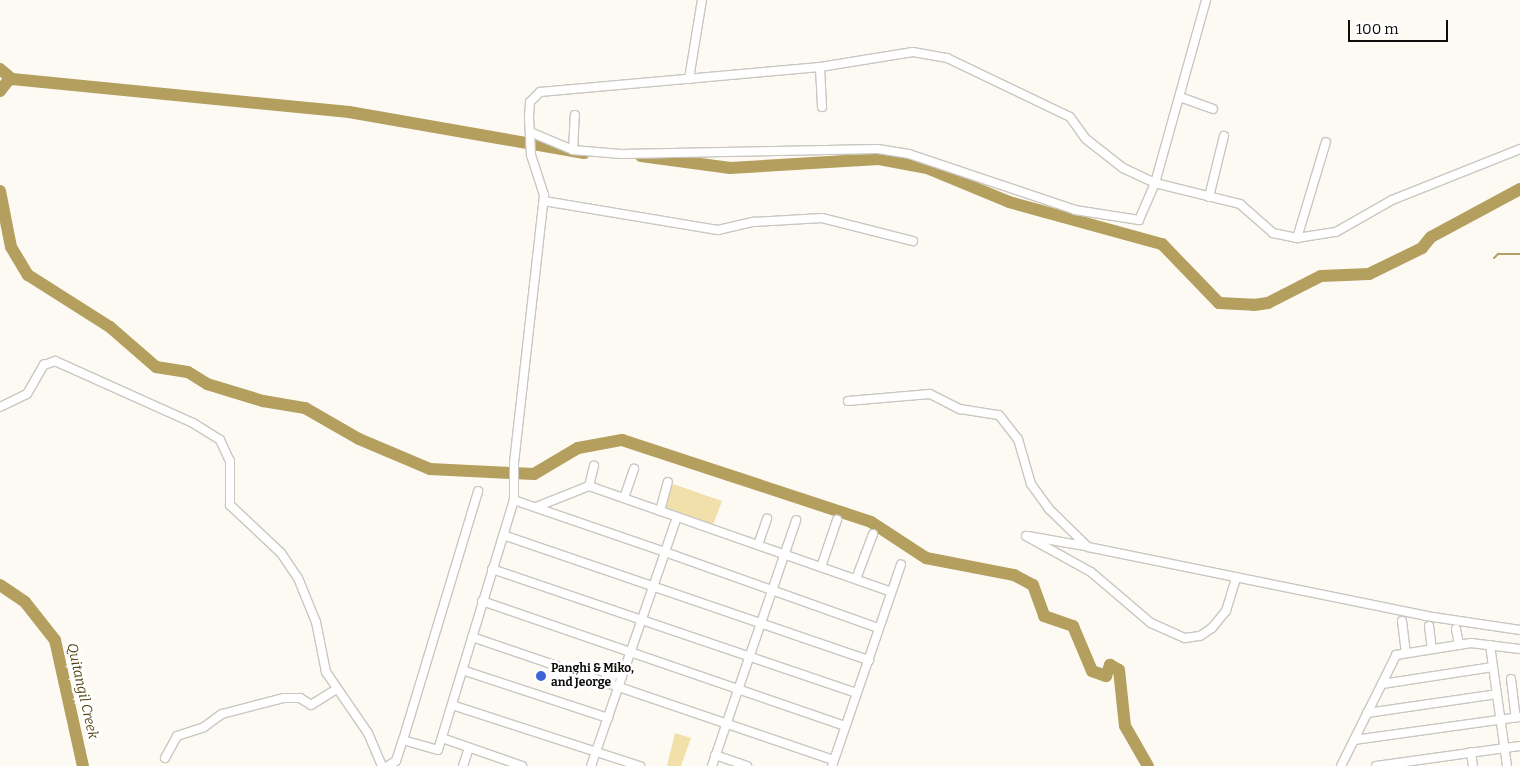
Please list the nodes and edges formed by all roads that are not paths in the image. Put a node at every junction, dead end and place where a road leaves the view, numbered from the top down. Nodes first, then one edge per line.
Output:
1 (702, 0) edge
2 (1206, 0) edge
3 (820, 67) junction
4 (689, 79) junction
5 (1180, 97) junction
6 (822, 107) dead end
7 (1213, 109) dead end
8 (575, 114) dead end
9 (530, 134) junction
10 (1224, 136) dead end
11 (1326, 142) dead end
12 (1520, 149) edge
13 (572, 150) junction
14 (1155, 183) junction
15 (1208, 197) junction
16 (544, 202) junction
17 (1297, 238) junction
18 (913, 241) dead end
19 (848, 402) dead end
20 (0, 407) edge
21 (594, 466) dead end
22 (634, 469) dead end
23 (668, 482) dead end
24 (589, 486) junction
25 (478, 491) dead end
26 (624, 498) junction
27 (514, 500) junction
28 (536, 507) junction
29 (660, 511) junction
30 (677, 517) junction
31 (766, 519) dead end
32 (796, 520) dead end
33 (837, 520) dead end
34 (872, 534) dead end
35 (503, 535) junction
36 (758, 545) junction
37 (1088, 547) junction
38 (665, 552) junction
39 (784, 554) junction
40 (900, 564) dead end
41 (821, 567) junction
42 (492, 570) junction
43 (1236, 578) junction
44 (856, 579) junction
45 (653, 586) junction
46 (772, 589) junction
47 (891, 592) junction
48 (482, 601) junction
49 (642, 620) junction
50 (1402, 621) dead end
51 (761, 623) junction
52 (1429, 626) dead end
53 (879, 628) junction
54 (1456, 629) dead end
55 (1520, 630) edge
56 (472, 637) junction
57 (1459, 645) junction
58 (1490, 645) junction
59 (1432, 649) junction
60 (1520, 649) edge
61 (631, 652) junction
62 (1406, 653) junction
63 (750, 656) junction
64 (869, 660) junction
65 (1493, 667) junction
66 (462, 670) junction
67 (1511, 679) dead end
68 (1382, 684) junction
69 (619, 686) junction
70 (336, 690) junction
71 (738, 690) junction
72 (858, 693) junction
73 (1497, 694) junction
74 (452, 705) junction
75 (1367, 713) junction
76 (1518, 717) edge
77 (608, 718) junction
78 (1501, 720) junction
79 (727, 722) junction
80 (845, 726) junction
81 (442, 738) junction
82 (403, 740) junction
83 (1354, 740) junction
84 (1520, 746) edge
85 (469, 748) junction
86 (1505, 748) junction
87 (597, 751) junction
88 (1471, 752) junction
89 (715, 755) junction
90 (165, 758) dead end
91 (833, 763) edge
92 (382, 766) edge
93 (388, 766) edge
94 (463, 766) edge
95 (522, 766) edge
96 (592, 766) edge
97 (640, 766) edge
98 (712, 766) edge
99 (746, 766) edge
100 (1341, 766) edge
101 (1376, 766) edge
102 (1473, 766) edge
103 (1507, 766) edge

1 - 4 street
2 - 5 street
3 - 4 street
3 - 6 street
3 - 14 street
4 - 9 street
5 - 7 street
5 - 14 street
8 - 13 street
9 - 13 street
9 - 16 street
10 - 15 street
11 - 17 street
12 - 17 street
13 - 14 street
14 - 15 street
15 - 17 street
16 - 18 street
16 - 27 street
19 - 37 street
20 - 70 street
21 - 24 street
22 - 26 street
23 - 29 street
24 - 26 street
24 - 28 street
25 - 82 street
26 - 29 street
27 - 28 street
27 - 35 street
28 - 38 street
29 - 30 street
30 - 36 street
30 - 38 street
31 - 36 street
32 - 39 street
33 - 41 street
34 - 44 street
35 - 42 street
35 - 45 street
36 - 39 street
37 - 43 street
37 - 43 street
38 - 45 street
38 - 46 street
39 - 41 street
39 - 46 street
40 - 47 street
41 - 44 street
42 - 48 street
42 - 49 street
43 - 55 street
44 - 47 street
45 - 49 street
45 - 51 street
46 - 51 street
46 - 53 street
47 - 53 street
48 - 56 street
48 - 61 street
49 - 61 street
49 - 63 street
50 - 62 street
51 - 63 street
51 - 64 street
52 - 59 street
53 - 64 street
54 - 57 street
56 - 66 street
56 - 69 street
57 - 58 street
57 - 59 street
58 - 60 street
58 - 65 street
59 - 62 street
61 - 69 street
61 - 71 street
62 - 68 street
63 - 71 street
63 - 72 street
64 - 72 street
65 - 68 street
65 - 73 street
66 - 74 street
66 - 77 street
67 - 76 street
68 - 75 street
69 - 77 street
69 - 79 street
70 - 90 street
70 - 92 street
71 - 79 street
71 - 80 street
72 - 80 street
73 - 75 street
73 - 78 street
74 - 81 street
74 - 87 street
75 - 83 street
76 - 78 street
77 - 87 street
78 - 83 street
78 - 86 street
79 - 89 street
79 - 91 street
80 - 91 street
81 - 82 street
81 - 85 street
82 - 93 street
83 - 100 street
84 - 86 street
85 - 94 street
85 - 95 street
86 - 88 street
86 - 103 street
87 - 96 street
87 - 97 street
88 - 101 street
88 - 102 street
89 - 98 street
89 - 99 street

